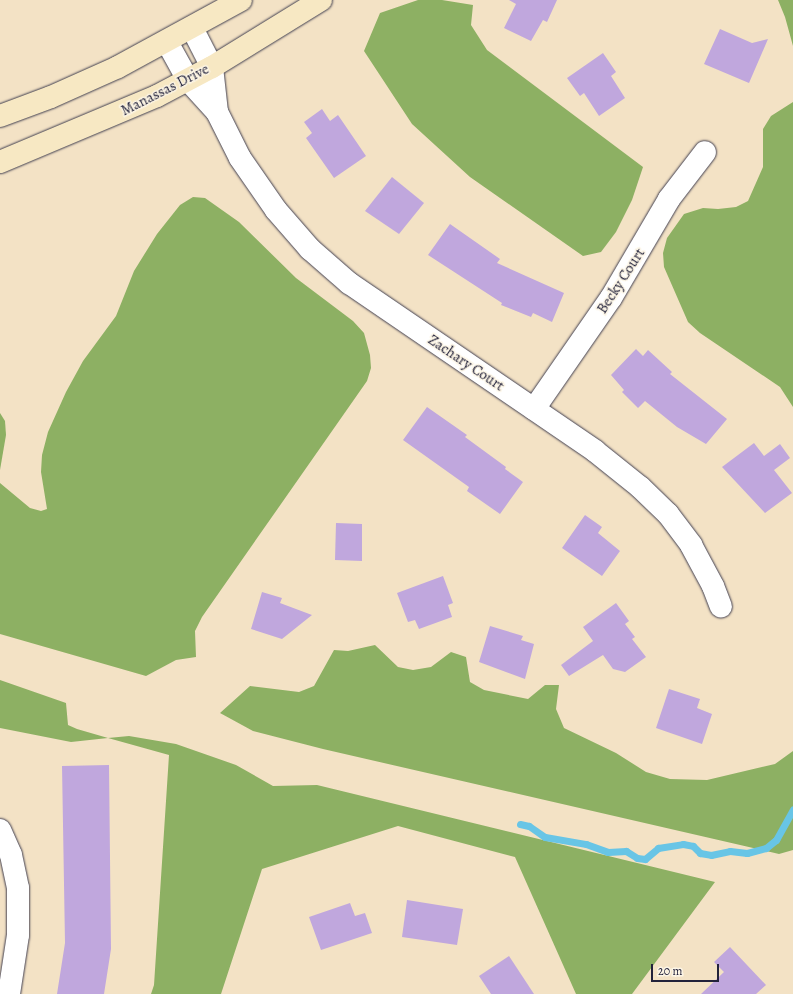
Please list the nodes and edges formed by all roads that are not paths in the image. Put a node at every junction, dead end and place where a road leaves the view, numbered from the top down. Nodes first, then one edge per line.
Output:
1 (241, 0) edge
2 (321, 0) edge
3 (192, 28) junction
4 (167, 42) junction
5 (212, 67) junction
6 (188, 80) junction
7 (217, 112) junction
8 (0, 116) edge
9 (705, 152) dead end
10 (0, 162) edge
11 (534, 409) junction
12 (721, 607) dead end
13 (0, 830) edge
14 (9, 994) edge

1 - 3 street
2 - 5 street, Manassas Drive
3 - 4 street
3 - 5 street, Zachary Court
4 - 6 street, Zachary Court
4 - 8 street
5 - 6 street, Manassas Drive
5 - 7 street, Zachary Court
6 - 7 street, Zachary Court
6 - 10 street, Manassas Drive
7 - 11 street, Zachary Court
9 - 11 street, Becky Court
11 - 12 street, Zachary Court
13 - 14 street

